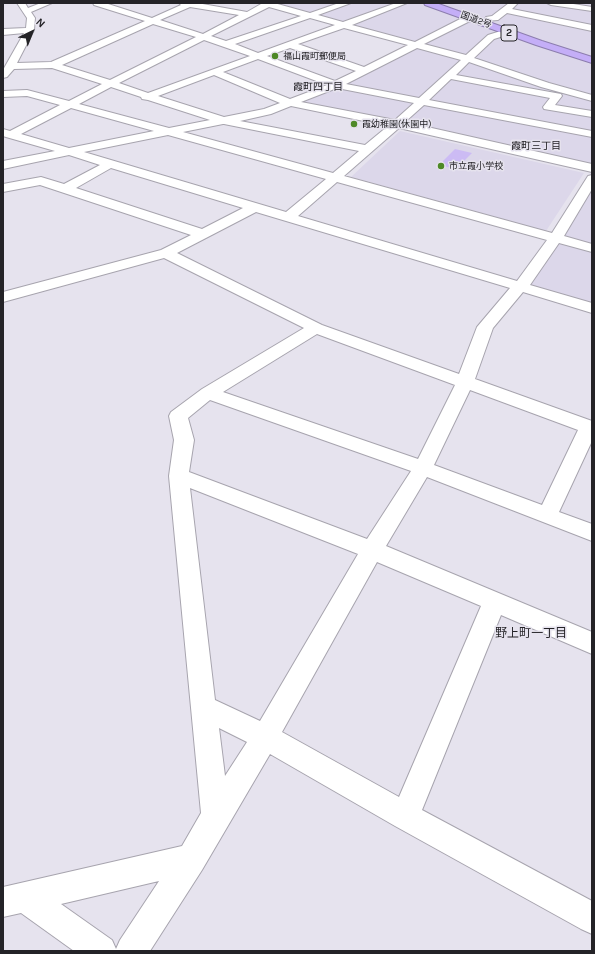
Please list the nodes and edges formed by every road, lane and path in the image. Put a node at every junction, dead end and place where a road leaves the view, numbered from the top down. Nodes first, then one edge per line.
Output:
1 (21, 3) edge
2 (48, 3) edge
3 (97, 3) edge
4 (267, 3) edge
5 (299, 3) edge
6 (347, 3) edge
7 (403, 3) edge
8 (428, 3) edge
9 (444, 3) edge
10 (514, 3) edge
11 (551, 3) edge
12 (188, 4) edge
13 (577, 5) edge
14 (284, 8) junction
15 (592, 9) edge
16 (505, 10) junction
17 (26, 11) junction
18 (246, 14) junction
19 (309, 16) junction
20 (469, 18) junction
21 (489, 19) junction
22 (153, 20) junction
23 (341, 25) junction
24 (592, 28) edge
25 (30, 30) junction
26 (3, 32) edge
27 (507, 32) junction
28 (203, 37) junction
29 (226, 44) junction
30 (291, 45) junction
31 (416, 46) junction
32 (592, 53) edge
33 (259, 56) junction
34 (468, 59) junction
35 (592, 60) edge
36 (53, 65) junction
37 (11, 66) junction
38 (365, 71) junction
39 (214, 72) junction
40 (448, 76) junction
41 (3, 77) edge
42 (111, 85) junction
43 (336, 85) junction
44 (3, 94) edge
45 (146, 97) junction
46 (592, 98) edge
47 (421, 101) junction
48 (289, 103) junction
49 (69, 105) junction
50 (592, 114) edge
51 (224, 121) junction
52 (397, 124) junction
53 (172, 132) junction
54 (7, 133) edge
55 (592, 134) edge
56 (367, 149) junction
57 (73, 152) junction
58 (110, 164) junction
59 (3, 165) edge
60 (592, 168) edge
61 (335, 178) junction
62 (592, 179) edge
63 (3, 188) edge
64 (65, 189) junction
65 (255, 207) junction
66 (289, 217) junction
67 (203, 234) junction
68 (555, 239) junction
69 (592, 248) edge
70 (166, 253) junction
71 (519, 286) junction
72 (3, 297) edge
73 (592, 308) edge
74 (316, 328) junction
75 (465, 382) junction
76 (208, 393) junction
77 (590, 428) edge
78 (423, 468) junction
79 (179, 476) junction
80 (547, 516) junction
81 (592, 533) edge
82 (372, 550) junction
83 (494, 603) junction
84 (592, 643) edge
85 (203, 707) junction
86 (265, 737) junction
87 (216, 816) junction
88 (405, 816) junction
89 (191, 859) junction
90 (14, 899) edge
91 (592, 918) edge
92 (100, 951) edge
93 (131, 951) edge

1 - 17 street
2 - 17 street
3 - 22 street
4 - 14 street
4 - 18 street
5 - 14 street
6 - 19 street
7 - 23 street
8 - 20 highway, 国道2号 / 2
9 - 21 highway, 国道2号 / 2
10 - 16 street
11 - 13 street
12 - 18 street
12 - 22 street
13 - 15 street
14 - 19 street
16 - 21 street
16 - 24 street
17 - 25 street
18 - 28 street
19 - 23 street
19 - 29 street
20 - 27 highway, 国道2号 / 2
20 - 31 street
21 - 32 highway, 国道2号 / 2
22 - 28 street
22 - 36 street
23 - 30 street
23 - 31 street
25 - 26 street
25 - 37 street
27 - 34 street
27 - 35 highway, 国道2号 / 2
28 - 29 street
28 - 42 street
29 - 33 street
30 - 33 street
30 - 38 street
31 - 34 street
31 - 38 street
33 - 39 street
33 - 43 street
34 - 40 street
34 - 46 street
36 - 37 street
36 - 42 street
37 - 41 street
38 - 43 street
39 - 45 street
39 - 48 street
40 - 47 street
40 - 50 street
42 - 45 street
42 - 49 street
43 - 47 street
43 - 48 street
44 - 49 street
45 - 51 street
47 - 52 street
47 - 55 street
48 - 51 street
48 - 52 street
49 - 53 street
49 - 54 street
51 - 53 street
51 - 56 street
52 - 56 street
52 - 60 street
53 - 57 street
53 - 61 street
54 - 57 street
56 - 61 street
57 - 58 street
57 - 59 street
58 - 64 street
58 - 65 street
61 - 66 street
61 - 68 street
62 - 68 street
63 - 64 street
64 - 67 street
65 - 66 street
65 - 67 street
66 - 71 street
67 - 70 street
68 - 69 street
68 - 71 street
70 - 72 street
70 - 74 street
71 - 73 street
71 - 75 street
74 - 75 street
74 - 76 street
75 - 77 street
75 - 78 street
76 - 78 street
76 - 79 street
77 - 80 street
78 - 80 street
78 - 82 street
79 - 82 street
79 - 85 street
80 - 81 street
82 - 83 street
82 - 86 street
83 - 84 street
83 - 88 street
85 - 86 street
85 - 87 street
86 - 87 street
86 - 88 street
87 - 89 street
88 - 91 street
89 - 90 street
89 - 93 street
90 - 92 street

